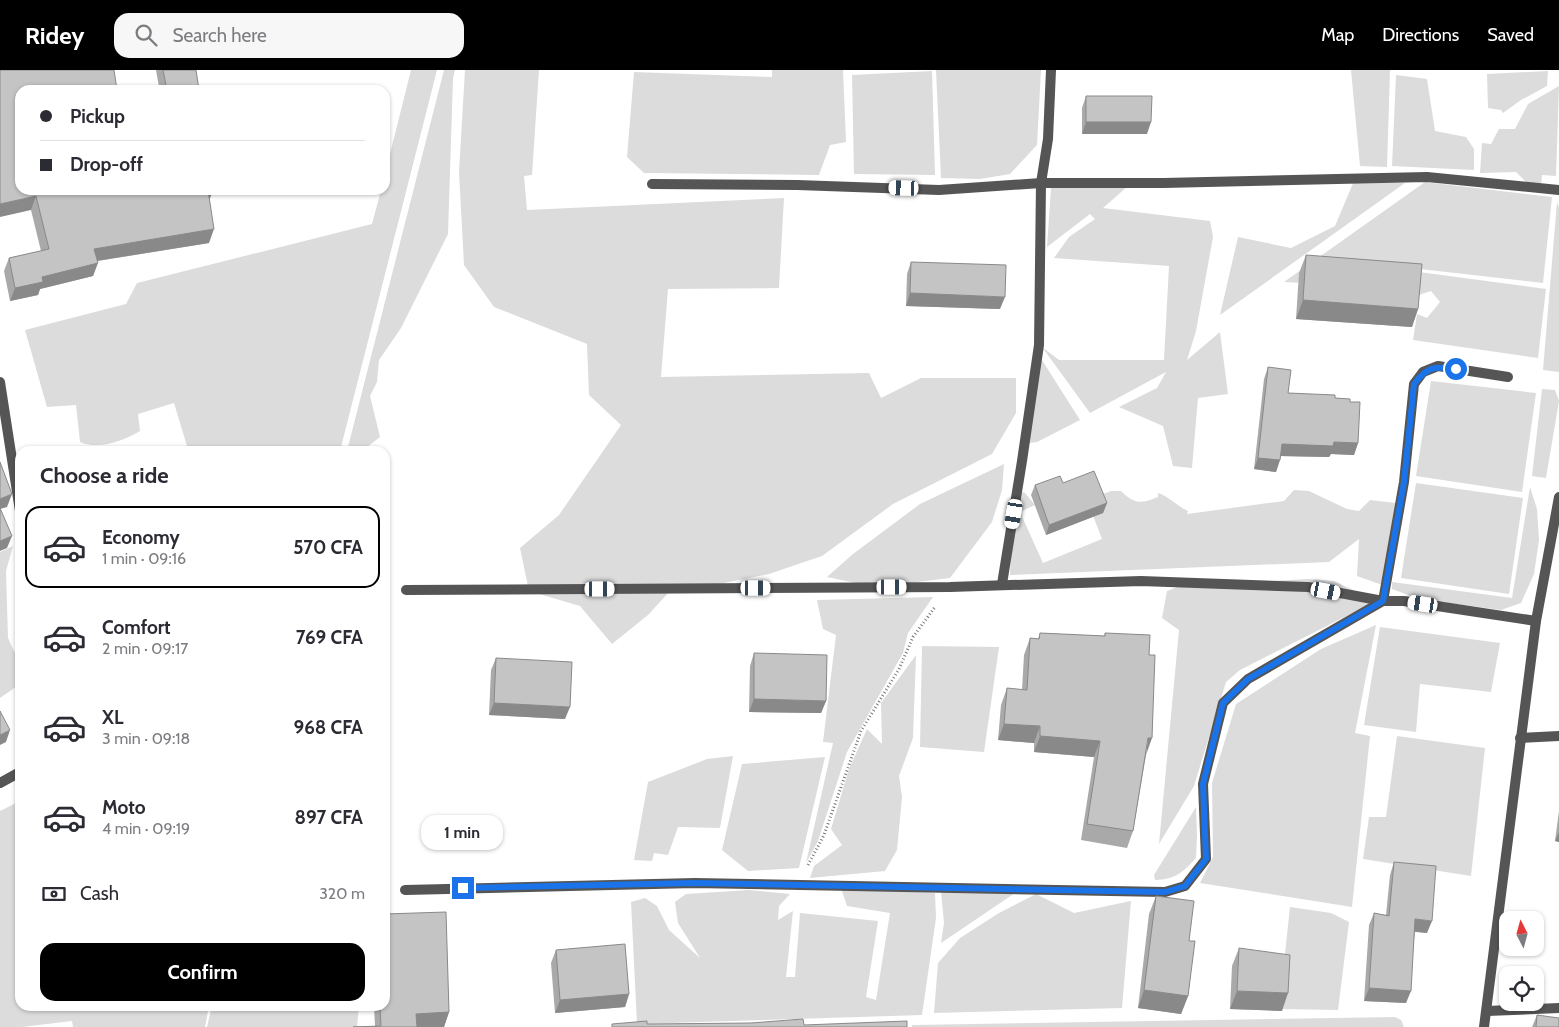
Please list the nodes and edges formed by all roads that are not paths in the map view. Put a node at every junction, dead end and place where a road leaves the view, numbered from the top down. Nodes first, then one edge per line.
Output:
1 (1051, 70) edge
2 (1041, 183) junction
3 (652, 184) dead end
4 (1559, 190) edge
5 (1508, 377) dead end
6 (0, 382) edge
7 (15, 479) edge
8 (1559, 497) edge
9 (1002, 584) junction
10 (406, 590) dead end
11 (1383, 601) junction
12 (1536, 621) junction
13 (1559, 736) edge
14 (1520, 738) junction
15 (15, 775) edge
16 (0, 783) edge
17 (404, 890) dead end
18 (1559, 1008) edge
19 (1487, 1012) junction
20 (1484, 1027) edge

1 - 2 street
2 - 3 street
2 - 4 street
2 - 9 street
5 - 11 street
6 - 7 street
8 - 12 street
9 - 10 street
9 - 11 street
11 - 12 street
11 - 17 street
12 - 14 street
13 - 14 street
14 - 19 street
15 - 16 street
18 - 19 street
19 - 20 street

